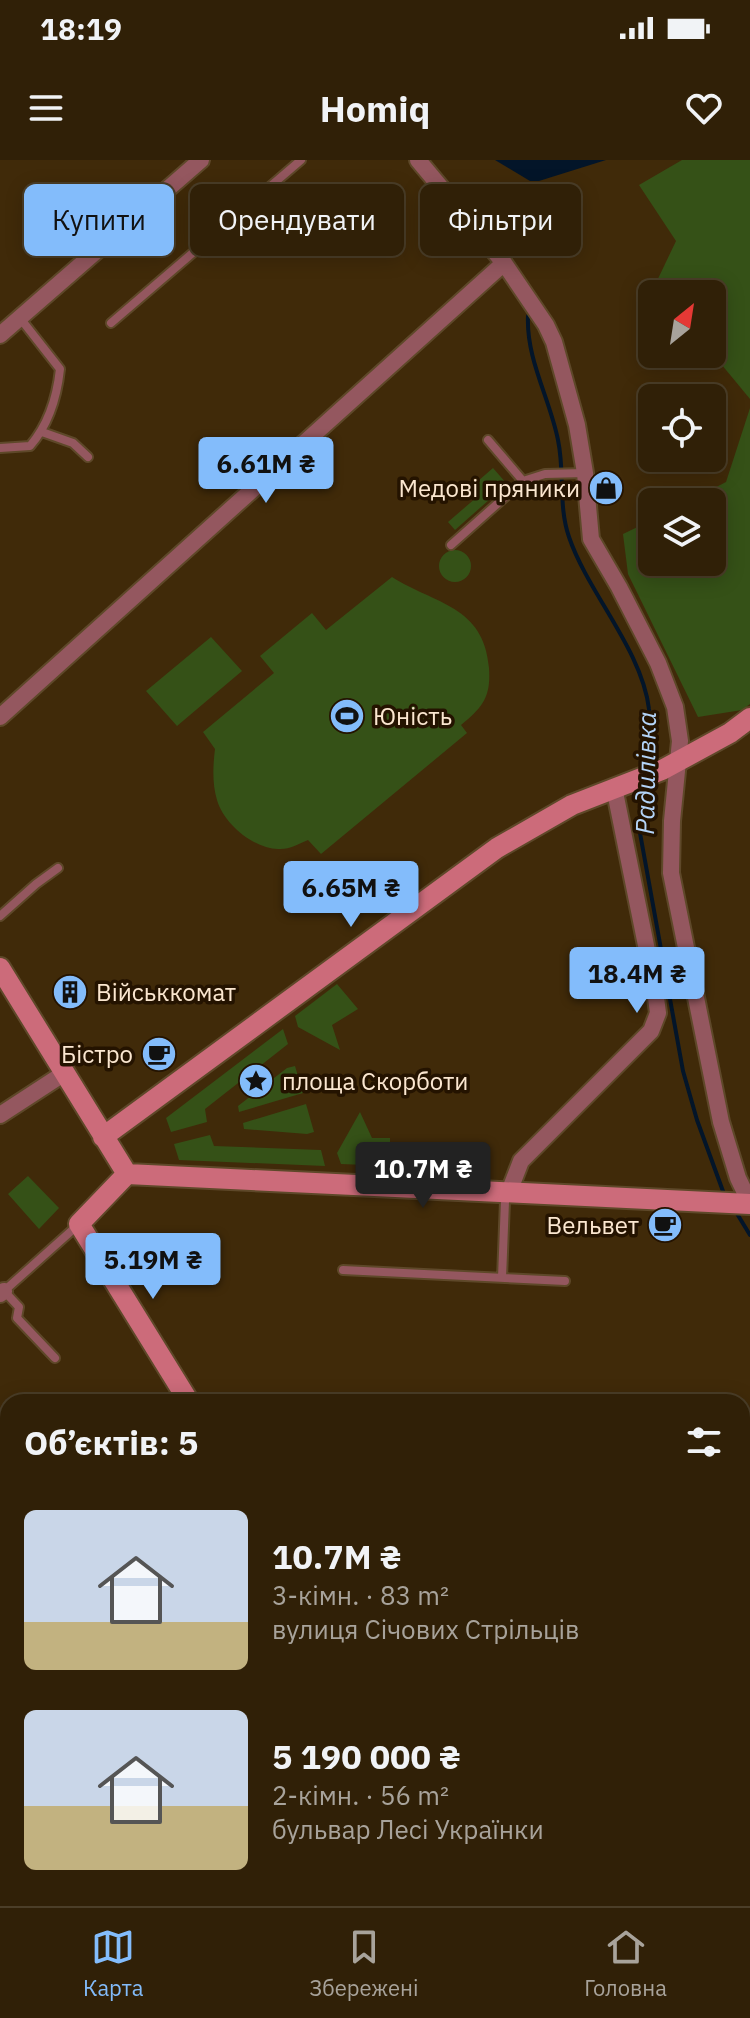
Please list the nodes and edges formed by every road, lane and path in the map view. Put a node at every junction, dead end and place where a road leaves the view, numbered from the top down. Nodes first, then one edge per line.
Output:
1 (201, 160) edge
2 (301, 160) edge
3 (418, 160) edge
4 (505, 256) edge
5 (504, 263) junction
6 (20, 318) junction
7 (111, 323) dead end
8 (0, 335) edge
9 (42, 432) junction
10 (488, 440) dead end
11 (0, 448) edge
12 (88, 457) dead end
13 (578, 474) junction
14 (523, 481) junction
15 (451, 545) dead end
16 (0, 717) edge
17 (750, 718) edge
18 (670, 765) junction
19 (623, 783) junction
20 (58, 868) dead end
21 (0, 916) edge
22 (0, 968) edge
23 (63, 1074) junction
24 (0, 1115) edge
25 (103, 1137) junction
26 (127, 1174) junction
27 (509, 1192) junction
28 (740, 1203) edge
29 (79, 1224) junction
30 (343, 1270) dead end
31 (502, 1278) junction
32 (565, 1281) dead end
33 (2, 1293) edge
34 (55, 1358) dead end
35 (184, 1394) edge

1 - 6 street
2 - 7 lane
3 - 5 street
4 - 5 lane
5 - 13 street
5 - 16 street
6 - 8 street
6 - 9 lane
9 - 11 lane
9 - 12 lane
10 - 14 lane
13 - 14 lane
13 - 18 street
14 - 15 lane
17 - 18 street
18 - 19 street
18 - 28 street
19 - 25 street
19 - 27 street
20 - 21 lane
22 - 23 street
23 - 24 street
23 - 25 street
25 - 26 street
26 - 27 street
26 - 29 street
27 - 28 street
27 - 31 lane
29 - 33 lane
29 - 35 street
30 - 31 lane
31 - 32 lane
33 - 34 lane

